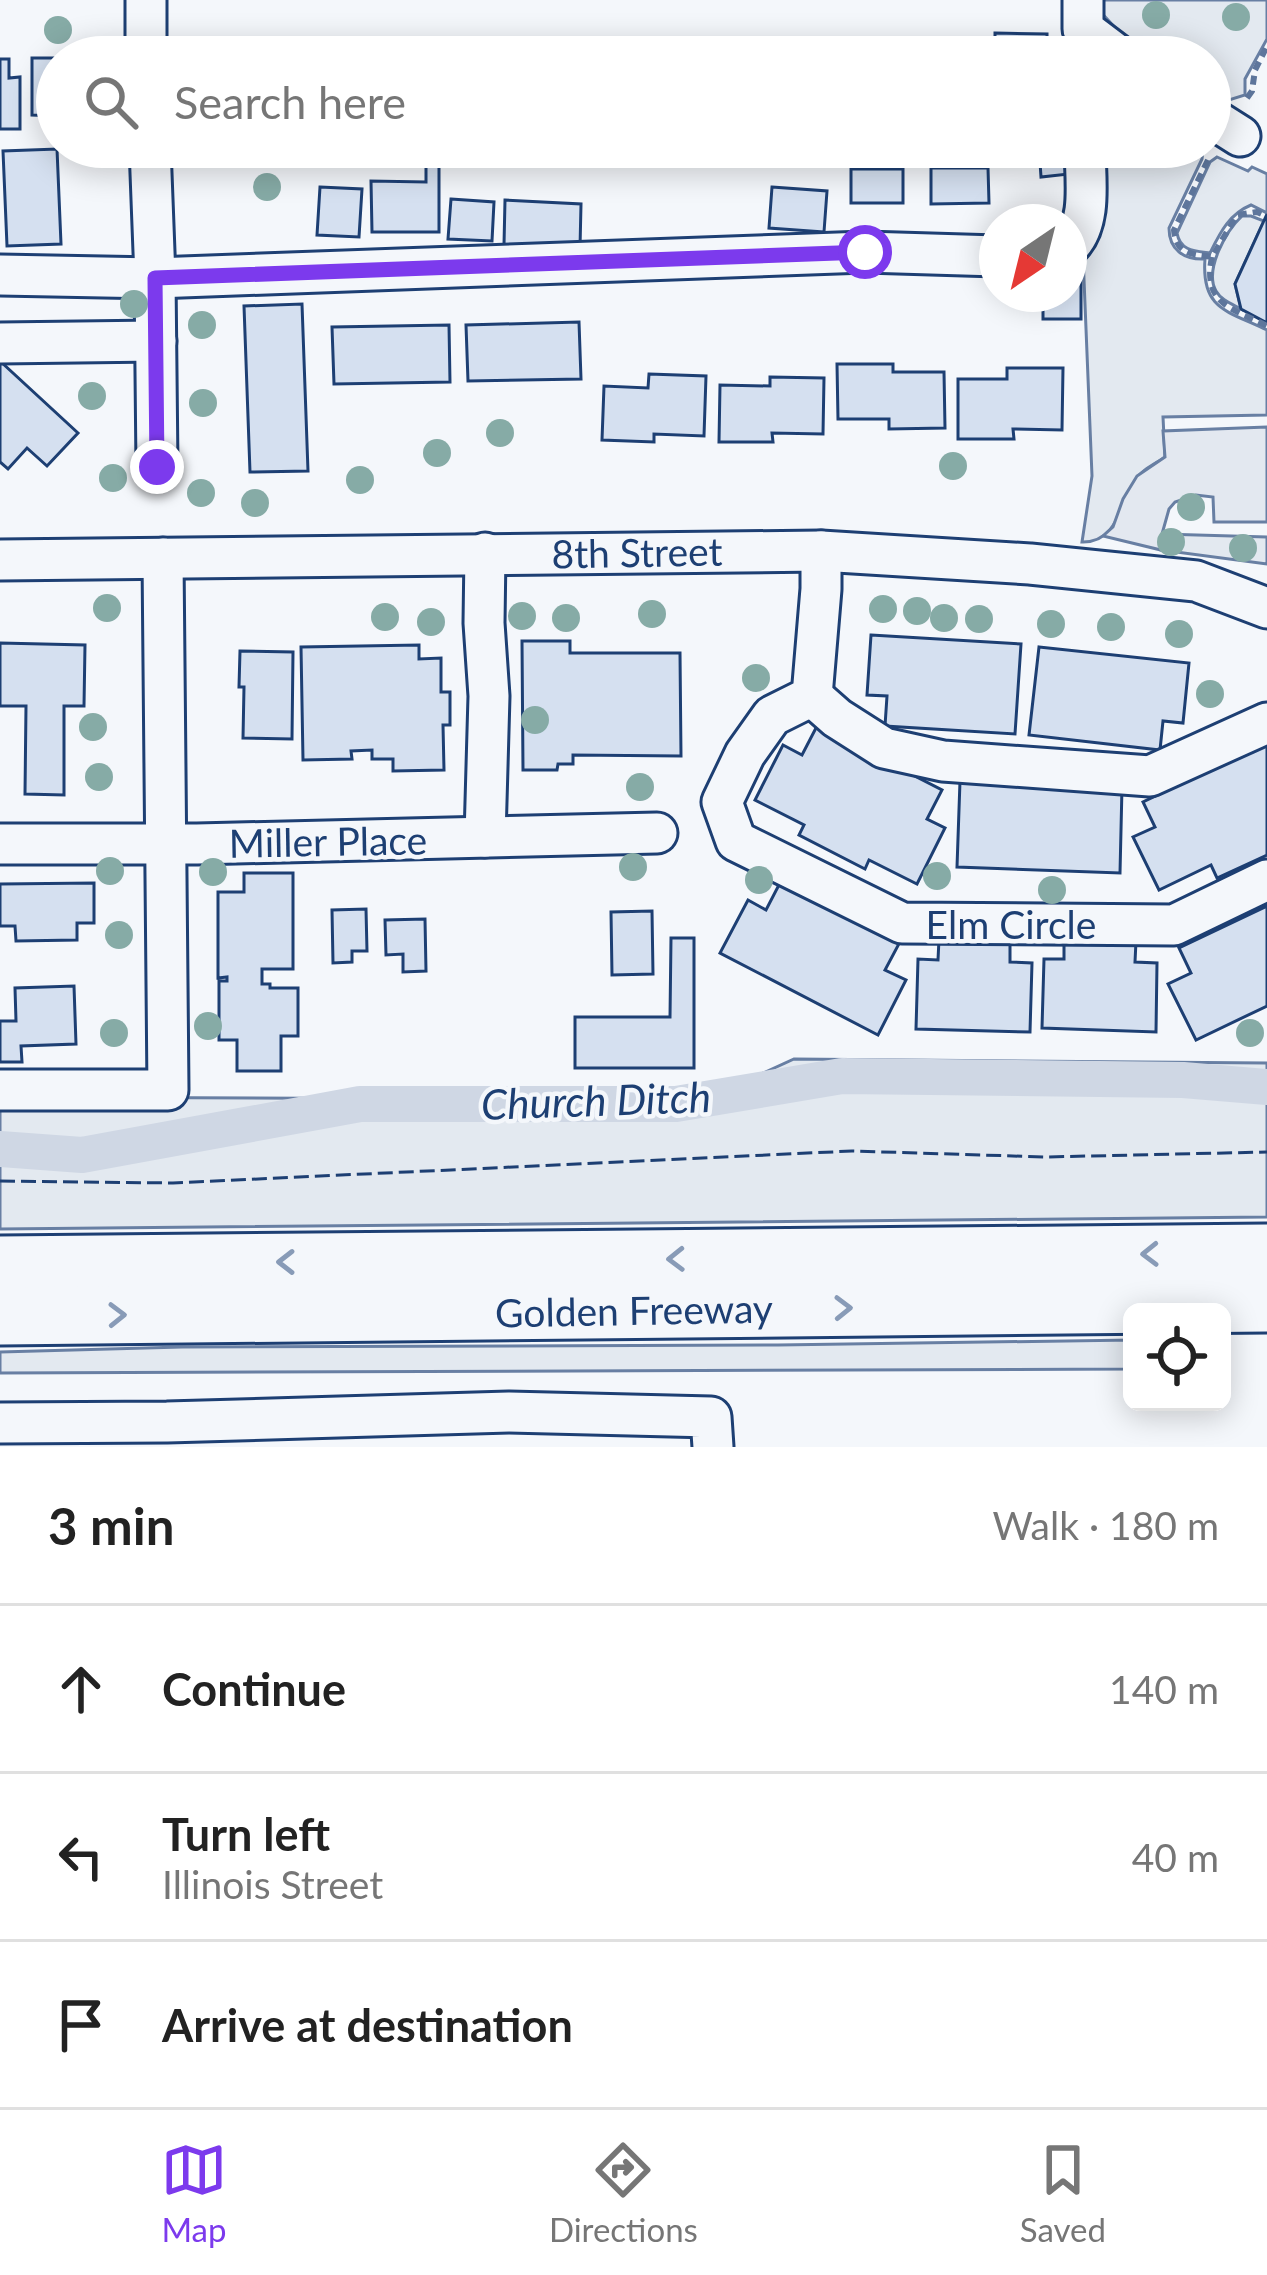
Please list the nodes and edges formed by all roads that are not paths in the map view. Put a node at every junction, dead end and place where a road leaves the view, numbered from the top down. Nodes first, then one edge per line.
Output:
1 (146, 0) edge
2 (146, 36) edge
3 (151, 168) edge
4 (1085, 168) edge
5 (1085, 204) edge
6 (979, 255) edge
7 (0, 275) edge
8 (155, 278) junction
9 (156, 341) junction
10 (0, 344) edge
11 (157, 467) dead end
12 (821, 550) junction
13 (485, 553) junction
14 (163, 558) junction
15 (0, 560) edge
16 (1267, 608) edge
17 (812, 696) junction
18 (1267, 723) edge
19 (657, 833) dead end
20 (485, 837) junction
21 (0, 844) edge
22 (166, 844) junction
23 (1267, 880) edge
24 (0, 1090) edge
25 (1267, 1252) edge
26 (0, 1264) edge
27 (1267, 1303) edge
28 (0, 1316) edge
29 (0, 1423) edge
30 (168, 1434) edge
31 (713, 1447) edge

1 - 2 street
3 - 8 street
4 - 5 street
6 - 8 street
7 - 8 street
8 - 9 street
9 - 10 street
9 - 11 street
12 - 13 street, 8th Street
12 - 16 street, 8th Street
12 - 17 street
13 - 14 street, 8th Street
13 - 20 street
14 - 15 street, 8th Street
14 - 22 street
17 - 18 street
17 - 23 street, Elm Circle
19 - 20 street, Miller Place
20 - 22 street, Miller Place
21 - 22 street, Miller Place
22 - 24 street
25 -> 26 highway, Golden Freeway
28 -> 27 highway, Golden Freeway
29 - 30 street
30 - 31 street

